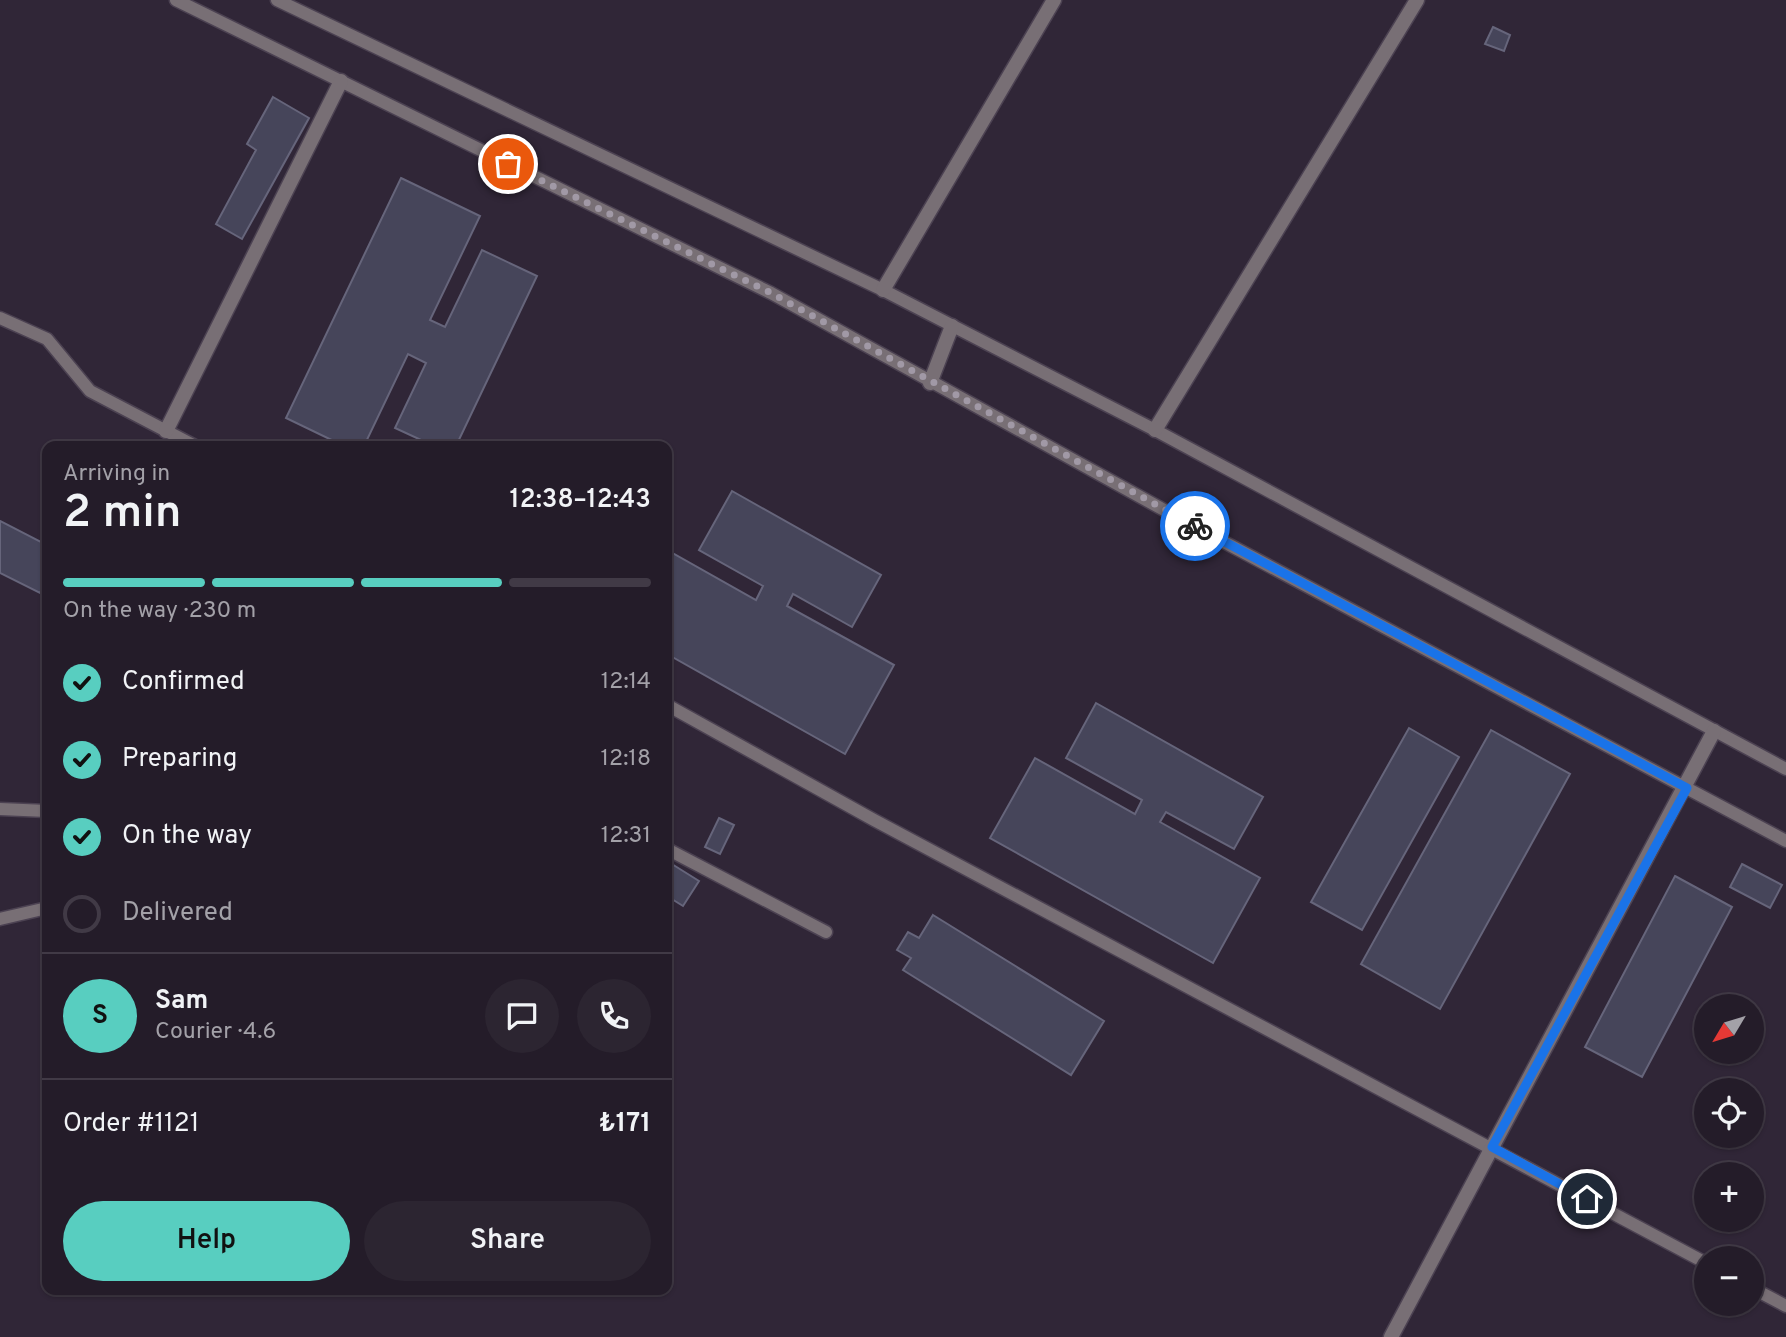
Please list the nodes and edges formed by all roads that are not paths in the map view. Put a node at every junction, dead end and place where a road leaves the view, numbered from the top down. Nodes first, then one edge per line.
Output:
1 (176, 0) edge
2 (277, 0) edge
3 (1054, 0) edge
4 (1417, 0) edge
5 (341, 81) junction
6 (883, 290) junction
7 (0, 318) edge
8 (952, 326) junction
9 (930, 383) junction
10 (1155, 430) junction
11 (166, 431) junction
12 (185, 441) edge
13 (672, 708) edge
14 (1714, 732) junction
15 (1786, 769) edge
16 (1687, 788) junction
17 (0, 809) edge
18 (42, 811) edge
19 (1786, 841) edge
20 (672, 852) edge
21 (42, 909) edge
22 (0, 919) edge
23 (826, 932) dead end
24 (1492, 1147) junction
25 (1694, 1256) edge
26 (1764, 1294) edge
27 (1786, 1306) edge
28 (1391, 1337) edge

1 - 5 lane
2 - 6 lane
3 - 6 street
4 - 10 street
5 - 9 lane
5 - 11 street
6 - 8 lane
7 - 11 lane
8 - 9 street
8 - 10 lane
9 - 16 lane
10 - 14 lane
11 - 12 lane
13 - 24 lane
14 - 15 lane
14 - 16 street
16 - 19 lane
16 - 24 street
17 - 18 lane
20 - 23 lane
21 - 22 lane
24 - 25 lane
24 - 28 street
26 - 27 lane

